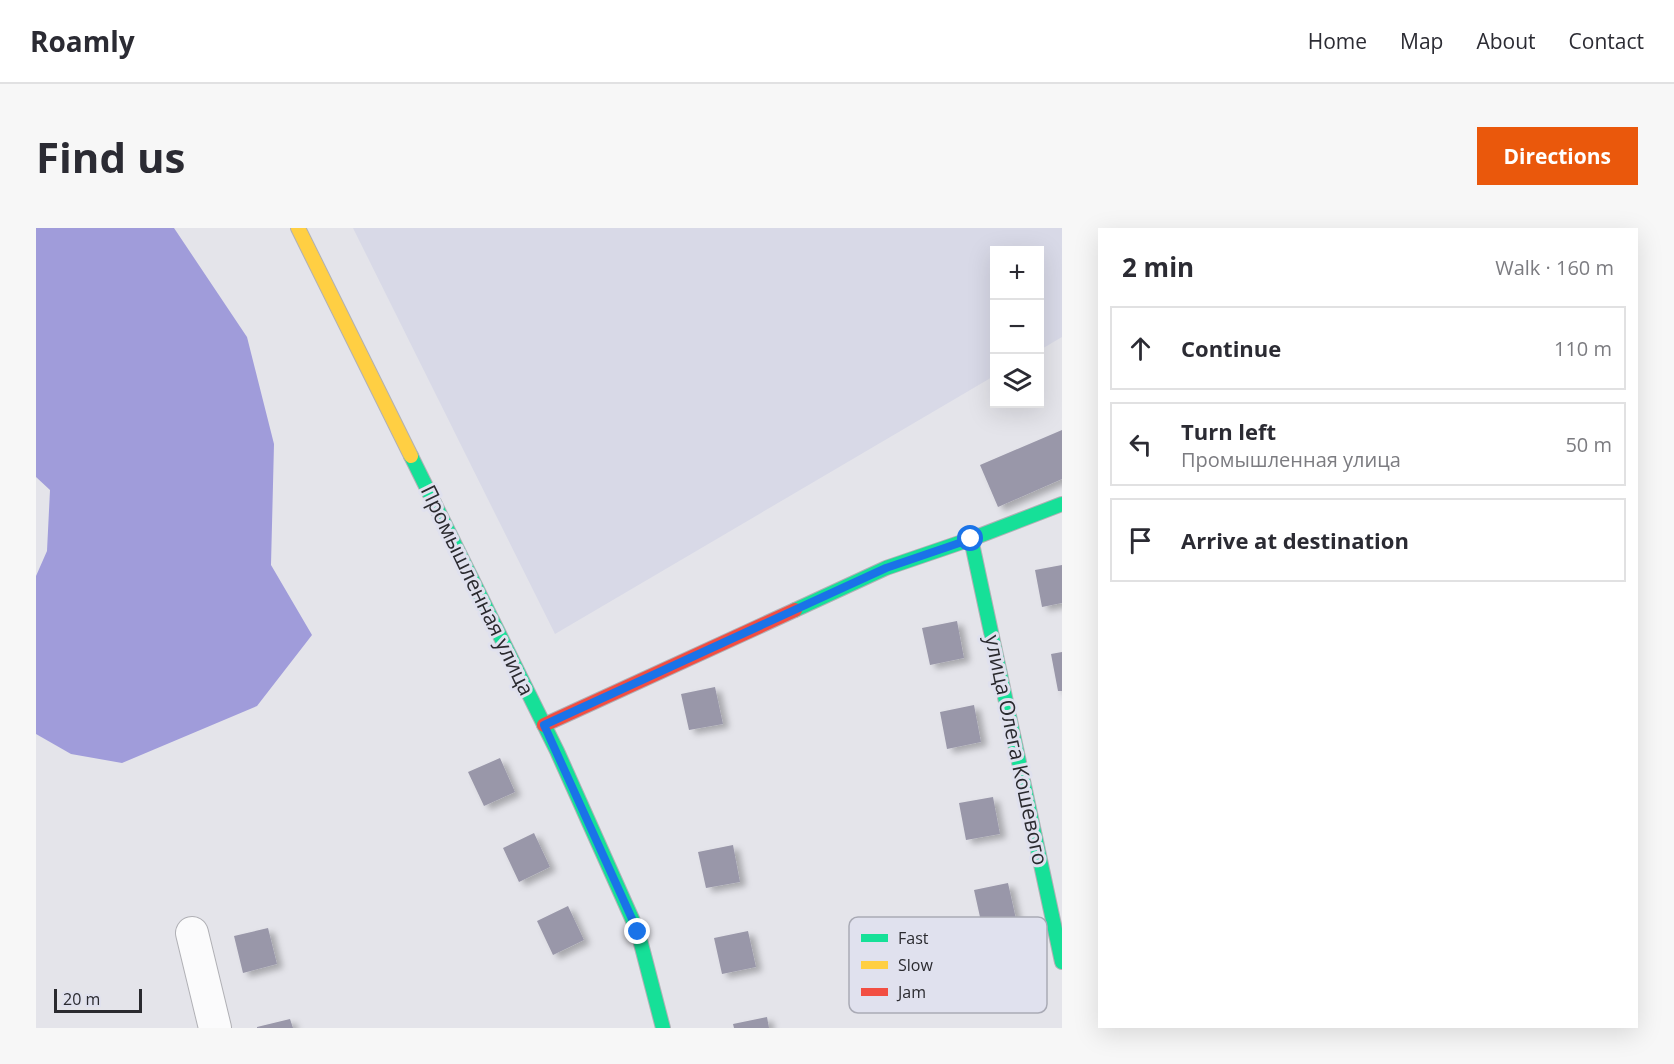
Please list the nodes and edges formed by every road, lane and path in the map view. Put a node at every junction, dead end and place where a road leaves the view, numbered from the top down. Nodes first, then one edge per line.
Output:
1 (298, 228) edge
2 (1062, 504) edge
3 (971, 539) junction
4 (544, 725) junction
5 (192, 933) dead end
6 (1062, 962) edge
7 (215, 1028) edge
8 (663, 1028) edge

1 - 4 street, Промышленная улица
2 - 3 street
3 - 4 street
3 - 6 street, улица Олега Кошевого
4 - 8 street, Промышленная улица
5 - 7 street

